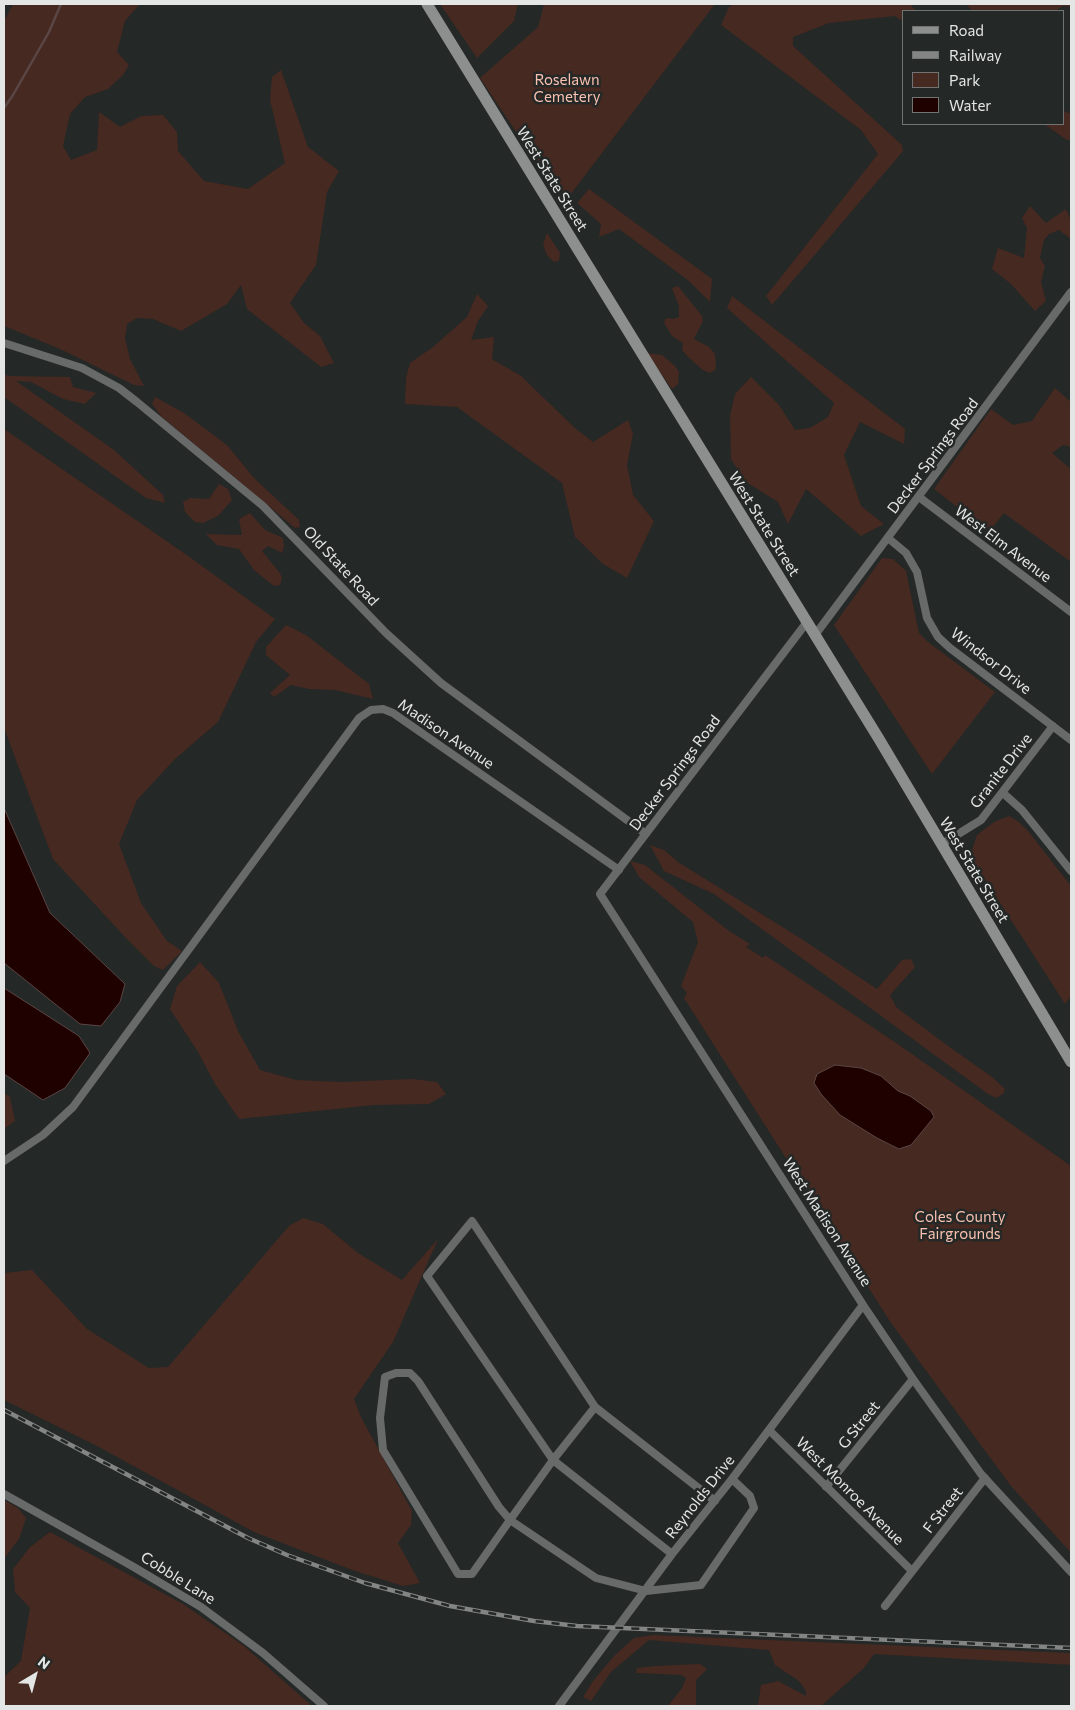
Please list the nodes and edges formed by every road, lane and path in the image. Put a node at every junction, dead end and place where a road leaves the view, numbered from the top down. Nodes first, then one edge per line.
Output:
1 (428, 4) edge
2 (1071, 292) edge
3 (4, 344) edge
4 (919, 498) junction
5 (888, 538) junction
6 (1071, 612) edge
7 (807, 622) junction
8 (815, 634) junction
9 (1054, 726) junction
10 (1071, 740) edge
11 (1004, 793) junction
12 (646, 834) junction
13 (942, 844) junction
14 (619, 870) junction
15 (1071, 871) edge
16 (1071, 1062) edge
17 (4, 1161) edge
18 (863, 1305) junction
19 (913, 1379) junction
20 (595, 1406) junction
21 (769, 1430) junction
22 (553, 1460) junction
23 (986, 1478) junction
24 (732, 1479) junction
25 (826, 1487) junction
26 (4, 1494) edge
27 (715, 1501) junction
28 (510, 1520) junction
29 (672, 1554) junction
30 (912, 1571) junction
31 (1071, 1572) edge
32 (646, 1591) junction
33 (885, 1606) dead end
34 (324, 1706) edge
35 (559, 1706) edge

1 - 7 street, West State Street
2 - 4 street, Decker Springs Road
3 - 12 street, Old State Road
4 - 5 street, Decker Springs Road
4 - 6 street, West Elm Avenue
5 - 8 street, Decker Springs Road
5 - 9 street, Windsor Drive
7 - 8 street, West State Street
7 - 12 street, Decker Springs Road
8 - 13 street, West State Street
9 - 10 street, Windsor Drive
9 - 11 street, Granite Drive
11 - 13 street, Granite Drive
11 - 15 street
12 - 14 street, Decker Springs Road
13 - 16 street, West State Street
14 - 17 street, Madison Avenue
14 - 18 street, West Madison Avenue
18 - 19 street, West Madison Avenue
18 - 21 street, Reynolds Drive
19 - 23 street, West Madison Avenue
19 - 25 street, G Street
20 - 22 street
20 - 22 street
20 - 27 street
21 - 24 street, Reynolds Drive
21 - 25 street, West Monroe Avenue
22 - 28 street
22 - 29 street
23 - 30 street, F Street
23 - 31 street, West Madison Avenue
24 - 27 street, Reynolds Drive
24 - 32 street
25 - 30 street, West Monroe Avenue
26 - 34 street, Cobble Lane
27 - 29 street, Reynolds Drive
28 - 28 street
28 - 32 street
29 - 32 street, Reynolds Drive
30 - 33 street, F Street
32 - 35 street, Reynolds Drive

